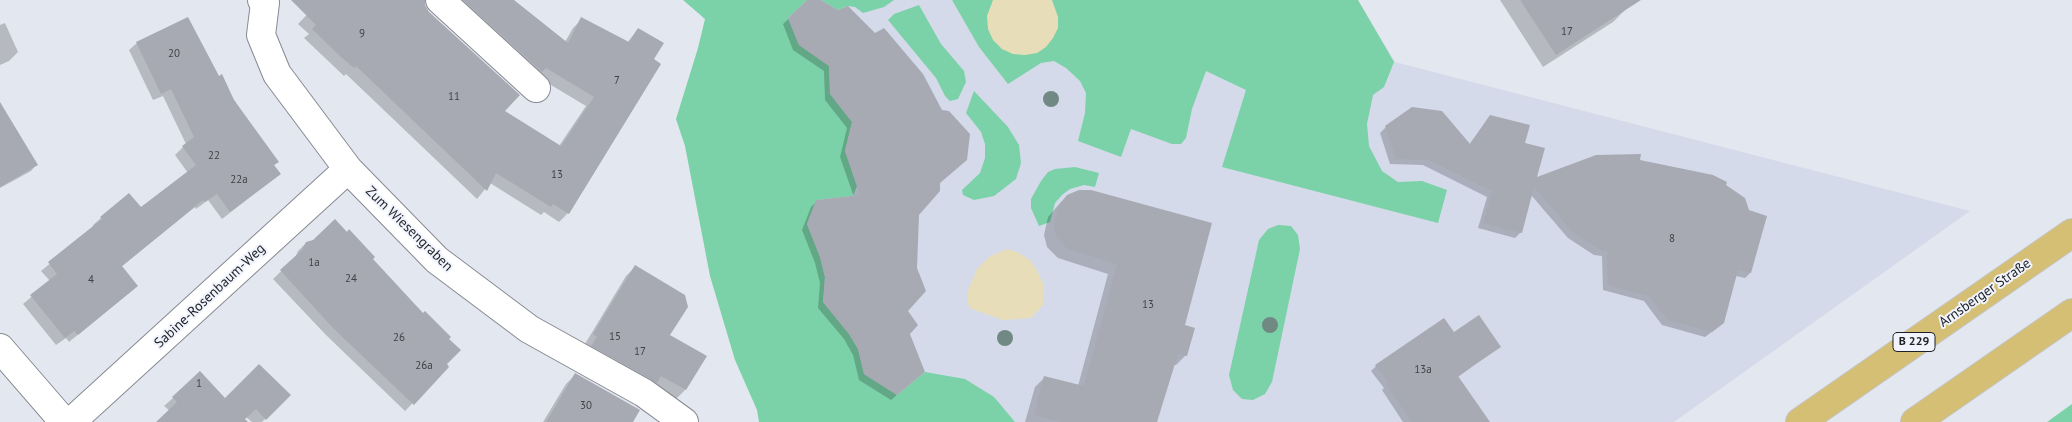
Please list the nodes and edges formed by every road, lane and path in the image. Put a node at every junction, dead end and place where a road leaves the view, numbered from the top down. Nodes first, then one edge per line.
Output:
1 (440, 0) edge
2 (265, 1) edge
3 (536, 88) dead end
4 (348, 169) junction
5 (2072, 233) edge
6 (2072, 312) edge
7 (0, 348) edge
8 (64, 422) edge
9 (71, 422) edge
10 (684, 422) edge
11 (1800, 422) edge
12 (1914, 422) edge

1 - 3 street
2 - 4 street, Zum Wiesengraben
4 - 9 street, Sabine-Rosenbaum-Weg
4 - 10 street, Zum Wiesengraben
5 - 11 main road, Arnsberger Straße / B 229
6 - 12 main road
7 - 8 street

